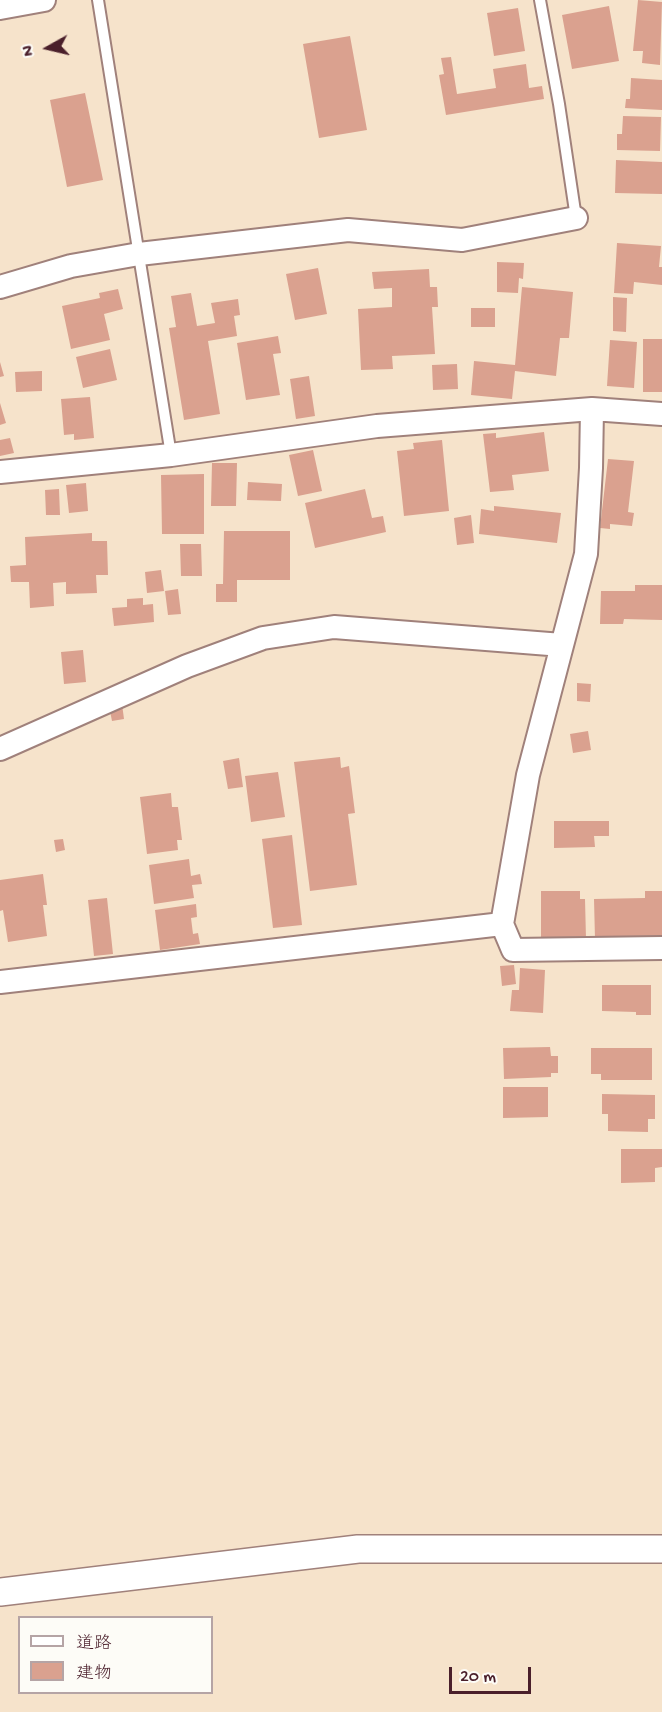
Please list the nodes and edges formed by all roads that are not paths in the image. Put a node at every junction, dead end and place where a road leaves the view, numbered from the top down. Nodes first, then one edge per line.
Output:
1 (44, 0) edge
2 (98, 0) edge
3 (540, 0) edge
4 (0, 8) edge
5 (576, 218) joint
6 (139, 254) junction
7 (0, 287) edge
8 (592, 410) junction
9 (662, 414) edge
10 (171, 455) junction
11 (0, 472) edge
12 (562, 645) junction
13 (0, 749) edge
14 (502, 924) junction
15 (662, 948) edge
16 (0, 982) edge
17 (662, 1549) edge
18 (0, 1592) edge

1 - 4 street
2 - 6 lane
3 - 5 lane
5 - 6 street
6 - 7 street
6 - 10 lane
8 - 9 street
8 - 10 street
8 - 12 street
10 - 11 street
12 - 13 street
12 - 14 street
14 - 15 street
14 - 16 street
17 - 18 street

